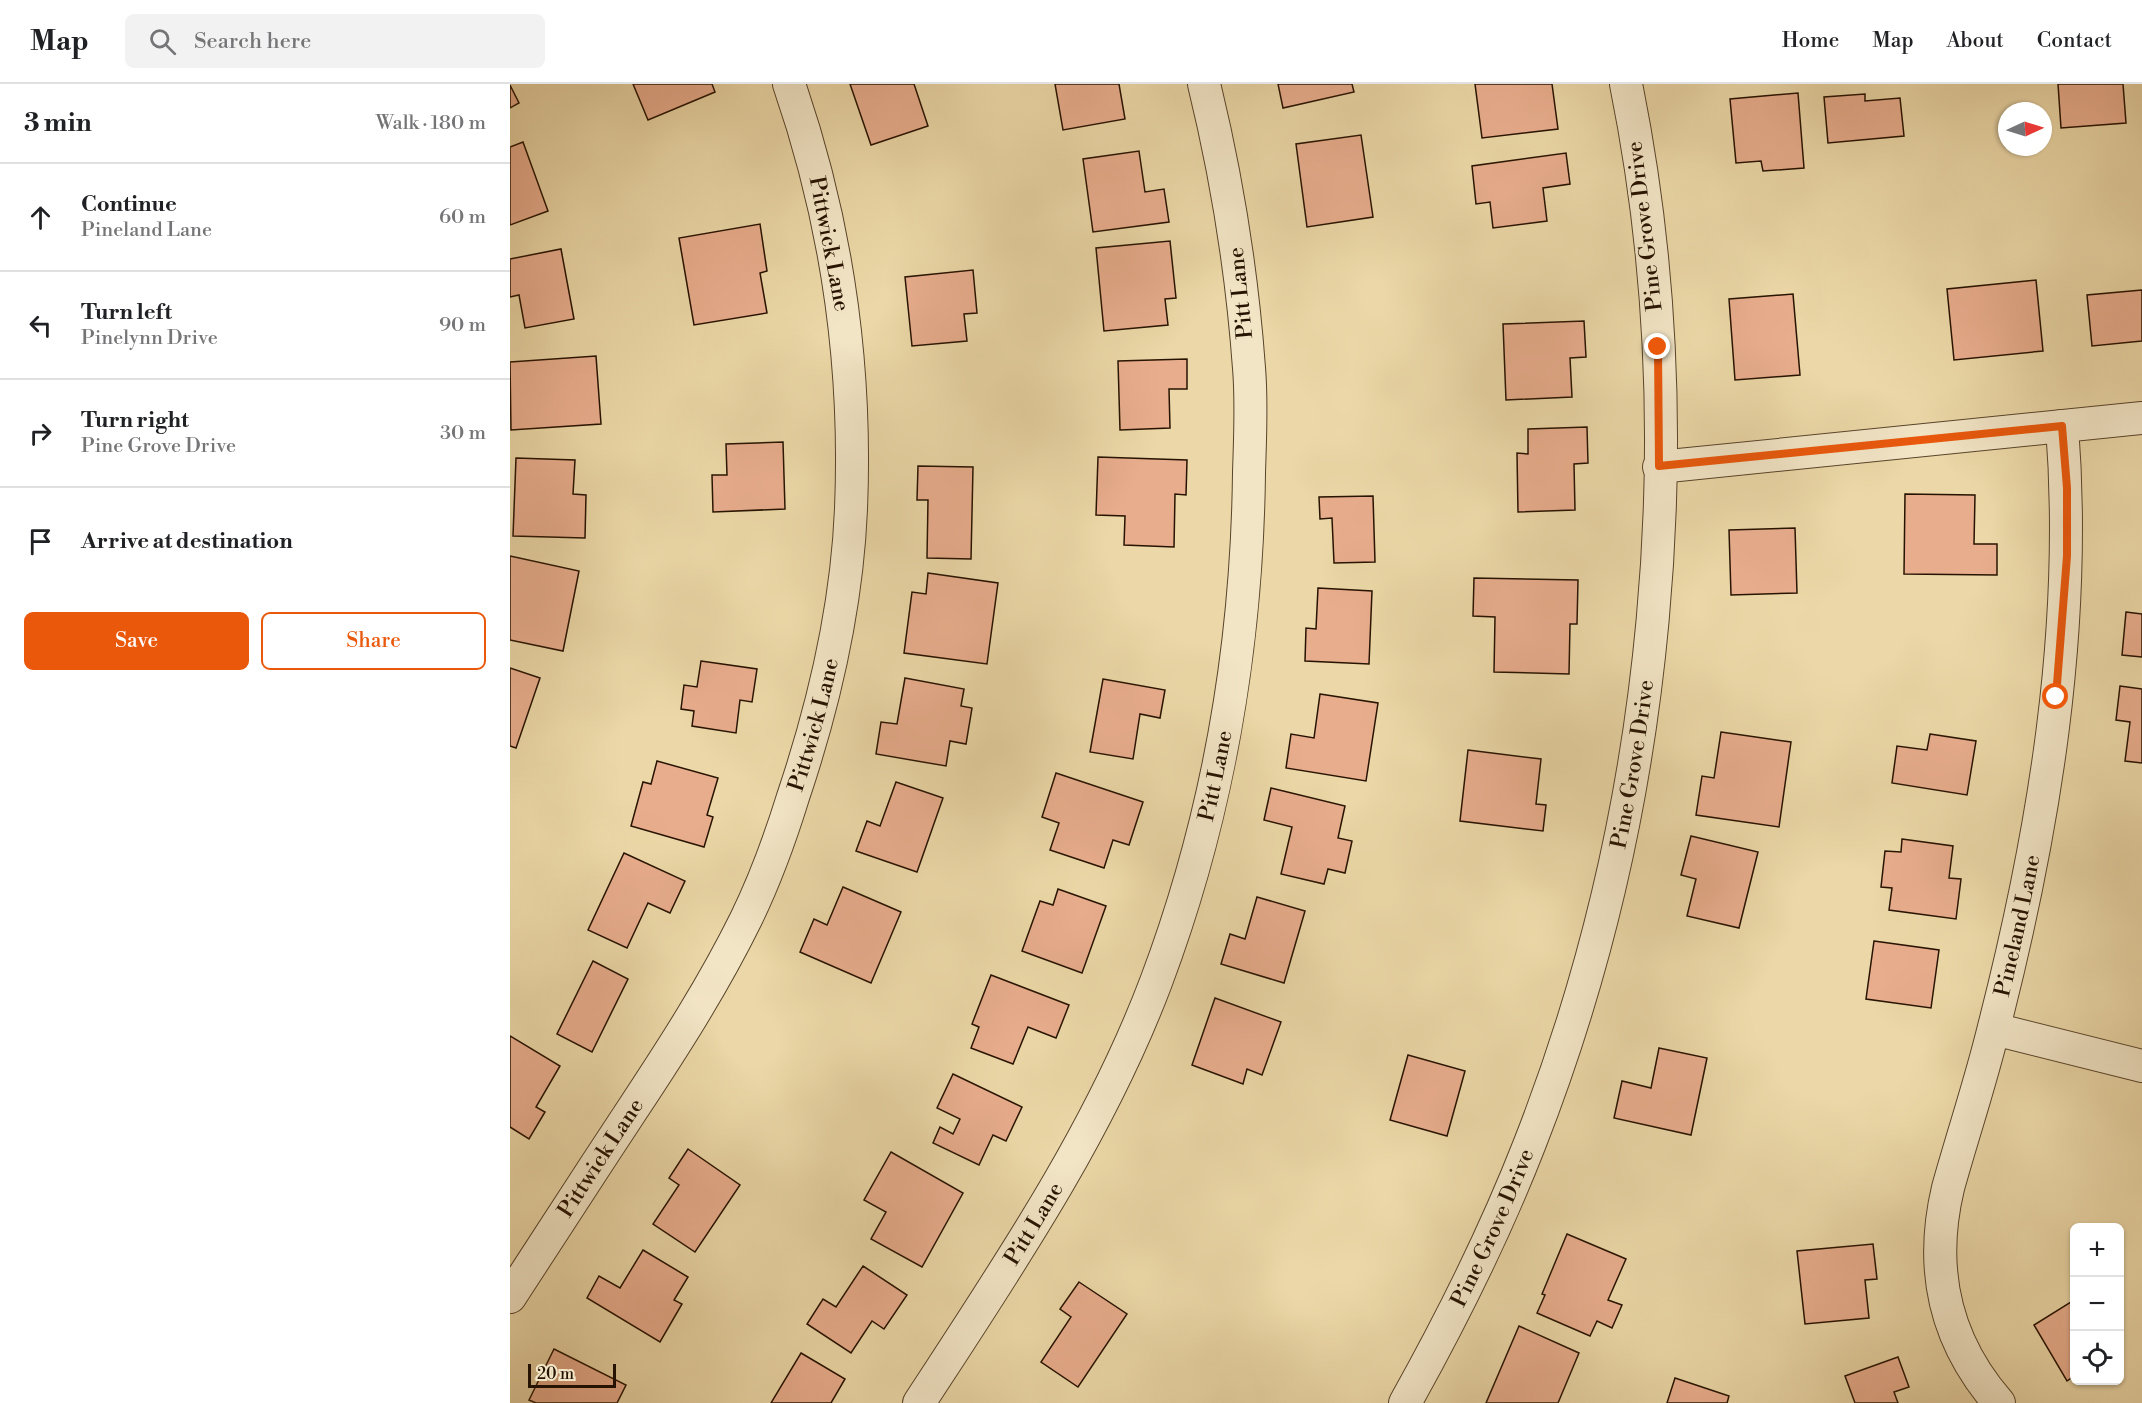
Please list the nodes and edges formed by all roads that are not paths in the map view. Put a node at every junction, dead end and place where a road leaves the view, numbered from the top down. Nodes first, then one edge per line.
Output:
1 (789, 84) edge
2 (1204, 84) edge
3 (1626, 84) edge
4 (2142, 418) edge
5 (2062, 426) junction
6 (1659, 466) junction
7 (1994, 1029) junction
8 (2142, 1066) edge
9 (510, 1297) edge
10 (919, 1403) edge
11 (1405, 1403) edge
12 (1999, 1403) edge

1 - 9 street, Pittwick Lane
2 - 10 street, Pitt Lane
3 - 6 street, Pine Grove Drive
4 - 5 street
5 - 6 street
5 - 7 street, Pineland Lane
6 - 11 street, Pine Grove Drive
7 - 8 street
7 - 12 street, Pineland Lane

